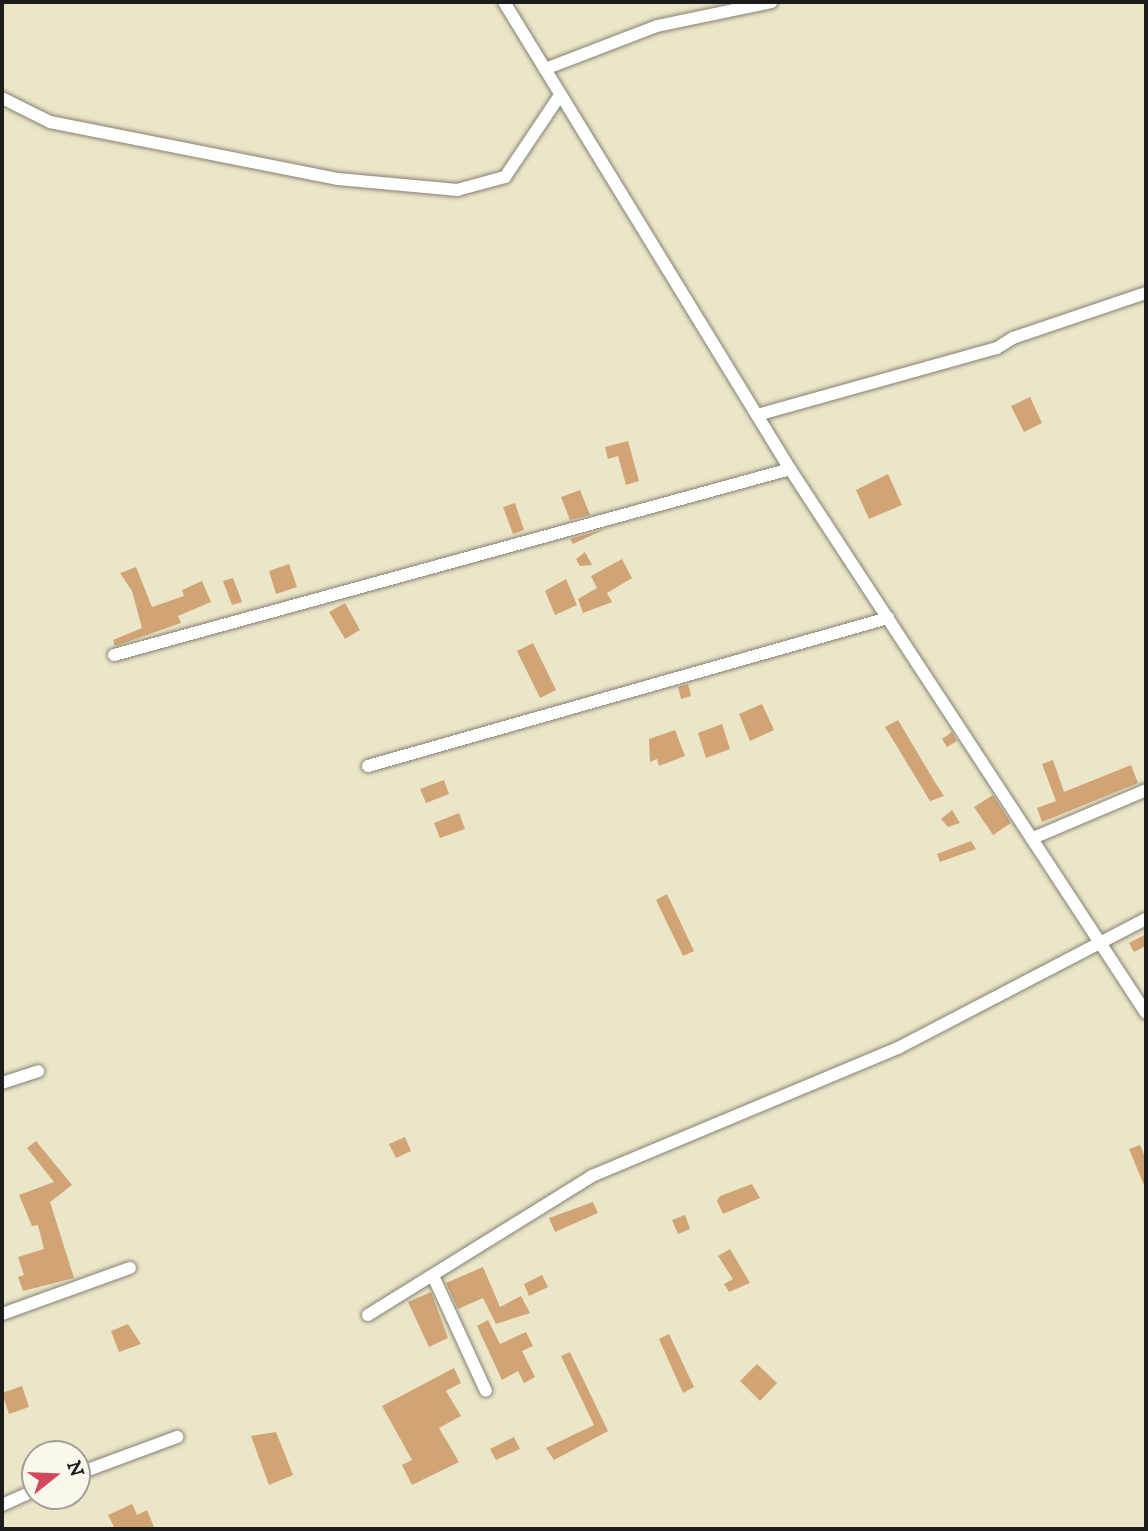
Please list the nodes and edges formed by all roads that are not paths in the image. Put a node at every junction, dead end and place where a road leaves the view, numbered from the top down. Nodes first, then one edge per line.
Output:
1 (504, 2) edge
2 (772, 2) edge
3 (545, 69) junction
4 (560, 95) junction
5 (2, 98) edge
6 (1146, 293) edge
7 (757, 415) junction
8 (790, 469) junction
9 (888, 618) junction
10 (114, 655) dead end
11 (368, 766) dead end
12 (1146, 790) edge
13 (1033, 838) junction
14 (1146, 919) edge
15 (1100, 940) junction
16 (1146, 1013) edge
17 (37, 1071) dead end
18 (2, 1083) edge
19 (130, 1268) dead end
20 (434, 1278) junction
21 (2, 1314) edge
22 (368, 1315) dead end
23 (486, 1391) dead end
24 (177, 1437) dead end
25 (91, 1469) edge
26 (21, 1496) edge
27 (2, 1505) edge

1 - 3 street
2 - 3 street
3 - 4 street
4 - 5 street
4 - 7 street
6 - 7 street
7 - 8 street
8 - 9 street
8 - 10 street
9 - 11 street
9 - 13 street
12 - 13 street
13 - 15 street
14 - 15 street
15 - 16 street
15 - 20 street
17 - 18 street
19 - 21 street
20 - 22 street
20 - 23 street
24 - 25 street
26 - 27 street

